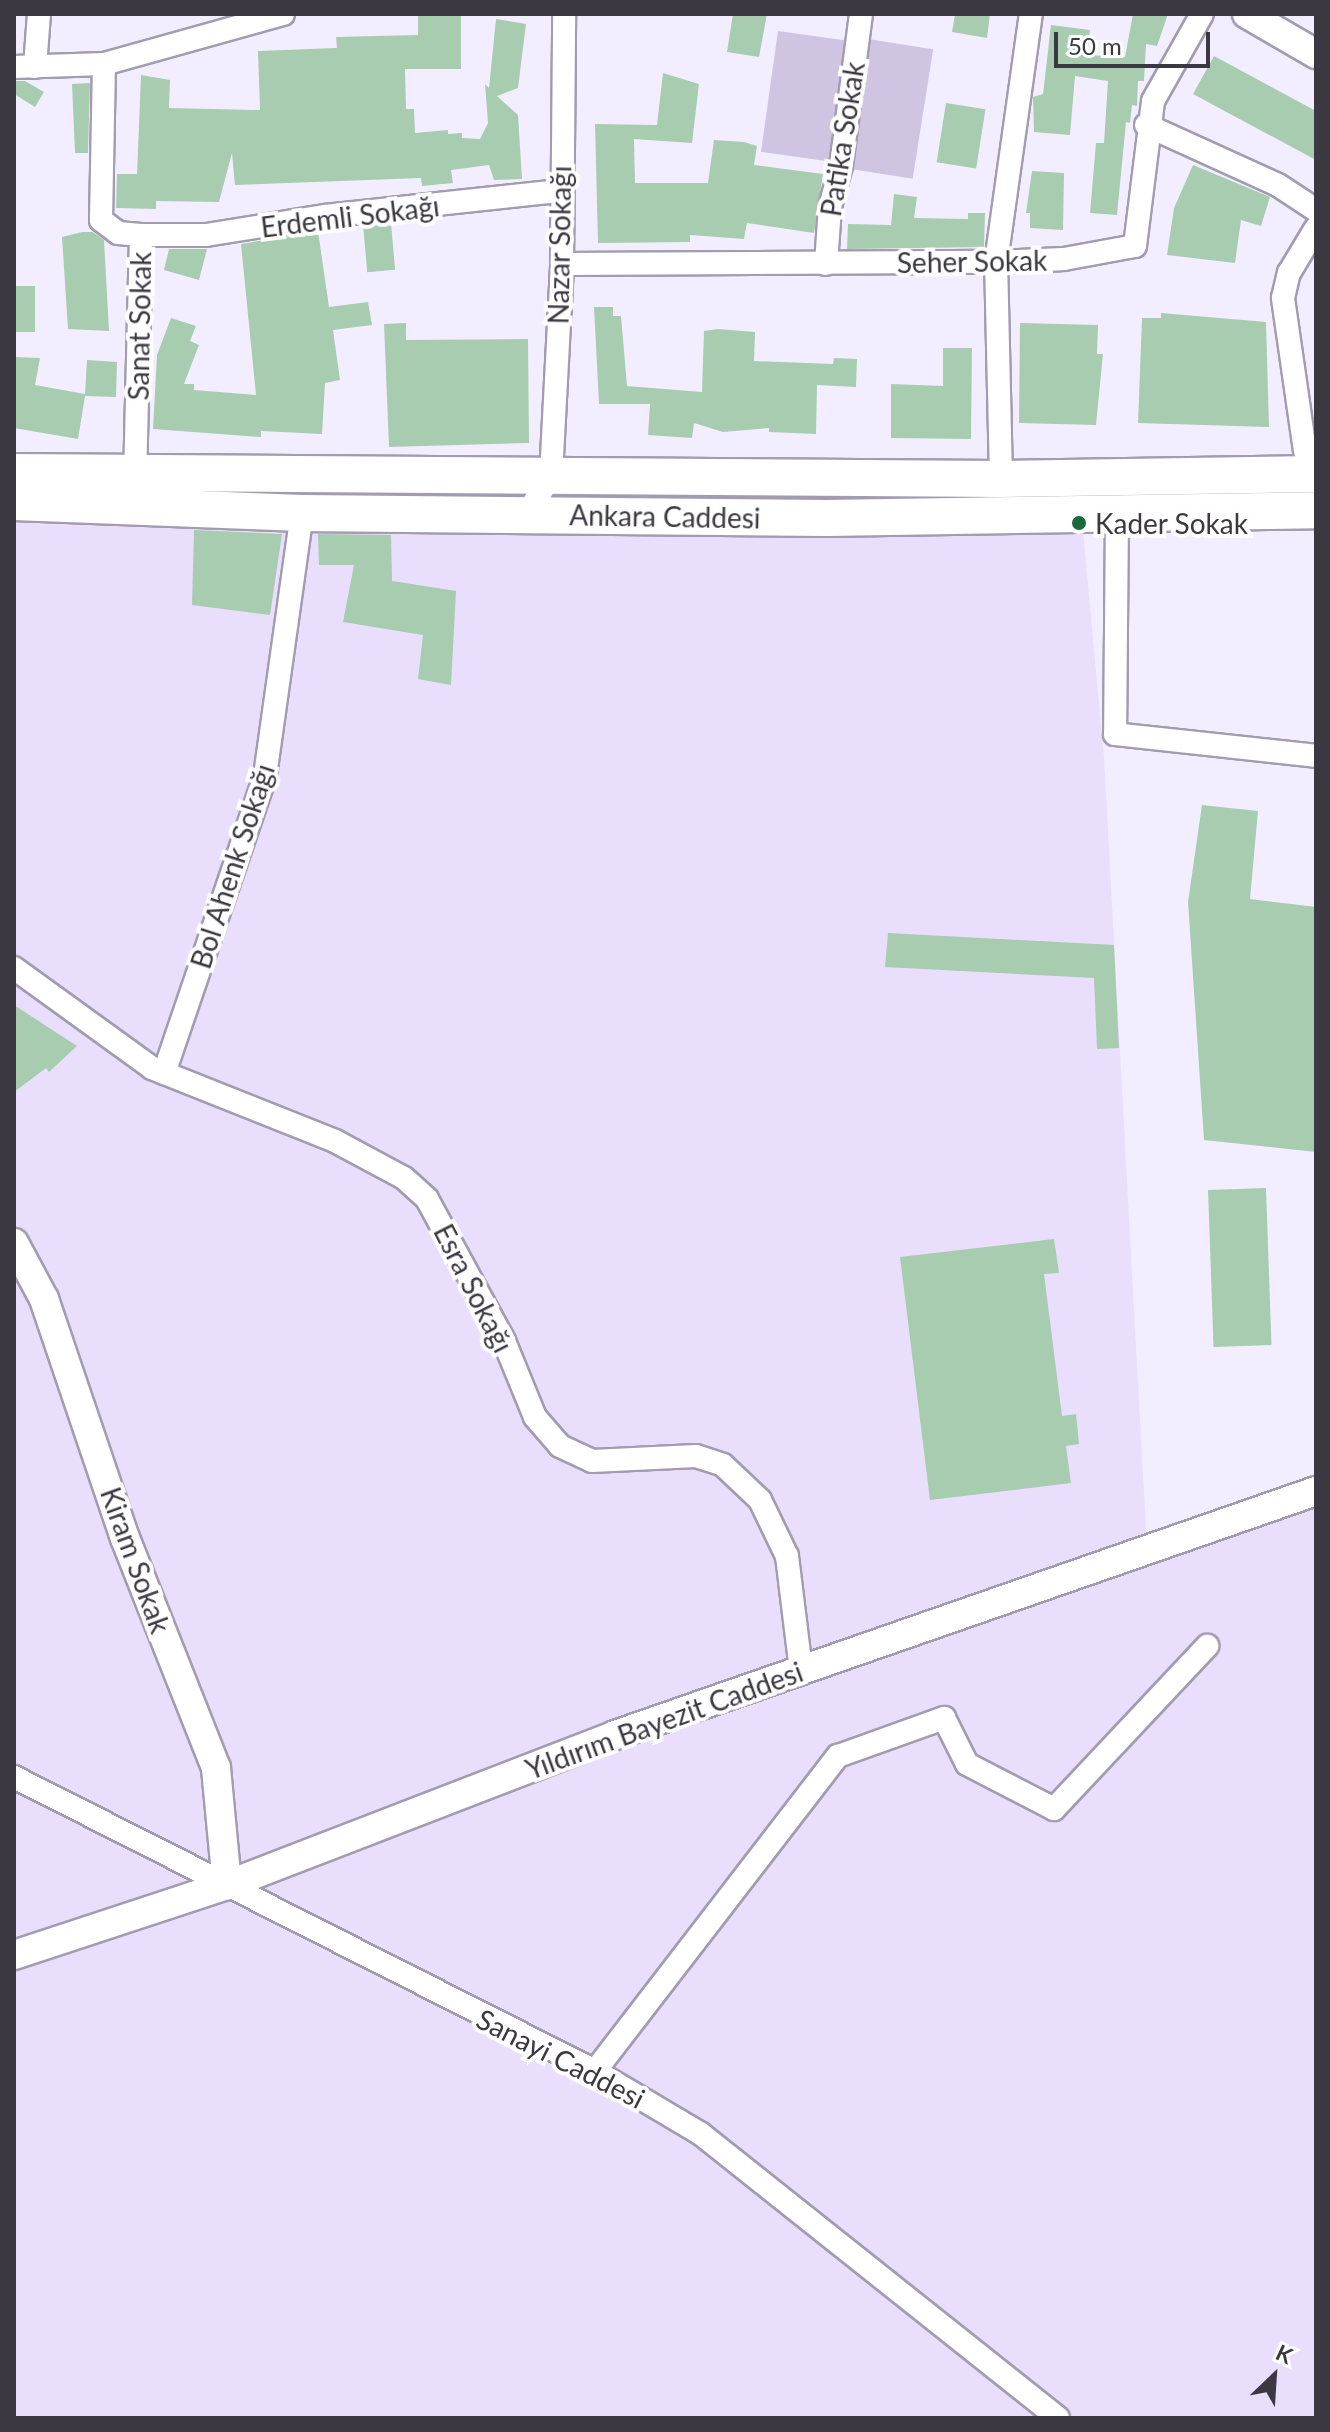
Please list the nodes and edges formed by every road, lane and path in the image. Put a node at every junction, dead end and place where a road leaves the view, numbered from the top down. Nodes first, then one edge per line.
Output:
1 (39, 14) edge
2 (283, 14) edge
3 (564, 14) edge
4 (861, 14) edge
5 (1031, 14) edge
6 (1202, 14) edge
7 (1247, 14) edge
8 (1316, 54) edge
9 (104, 64) junction
10 (24, 67) edge
11 (1146, 125) junction
12 (558, 191) junction
13 (1316, 210) edge
14 (1316, 228) edge
15 (141, 235) junction
16 (996, 262) junction
17 (562, 264) junction
18 (826, 264) junction
19 (1311, 463) edge
20 (14, 472) edge
21 (135, 473) junction
22 (551, 476) junction
23 (1001, 479) junction
24 (14, 502) edge
25 (1316, 510) edge
26 (302, 513) junction
27 (1117, 514) junction
28 (526, 515) junction
29 (1316, 756) edge
30 (14, 968) edge
31 (164, 1073) junction
32 (14, 1243) edge
33 (1316, 1491) edge
34 (1207, 1646) dead end
35 (801, 1670) junction
36 (14, 1777) edge
37 (227, 1885) junction
38 (14, 1955) edge
39 (595, 2071) junction
40 (1058, 2418) edge

1 - 10 street
2 - 9 street
3 - 12 street, Nazar Sokağı
4 - 18 street, Patika Sokak
5 - 16 street
6 - 11 street, Seher Sokak
7 - 8 street
9 - 10 street
9 - 15 street, Sanat Sokak
11 - 13 street
11 - 16 street, Seher Sokak
12 - 15 street, Erdemli Sokağı
12 - 17 street, Nazar Sokağı
14 - 19 street
15 - 21 street, Sanat Sokak
16 - 18 street, Seher Sokak
16 - 23 street
17 - 18 street, Seher Sokak
17 - 22 street, Nazar Sokağı
19 - 23 main road, Ankara Caddesi
20 - 21 main road, Ankara Caddesi
21 - 22 main road, Ankara Caddesi
22 - 23 main road, Ankara Caddesi
22 - 28 street
24 - 26 main road, Ankara Caddesi
25 - 27 main road, Ankara Caddesi
26 - 28 main road, Ankara Caddesi
26 - 31 street, Bol Ahenk Sokağı
27 - 28 main road, Ankara Caddesi
27 - 29 street
30 - 31 street, Esra Sokağı
31 - 35 street, Esra Sokağı
32 - 37 street, Kiram Sokak
33 - 35 street, Yıldırım Bayezit Caddesi
34 - 39 street
35 - 37 street, Yıldırım Bayezit Caddesi
36 - 37 street, Sanayi Caddesi
37 - 38 street, Yıldırım Bayezit Caddesi
37 - 39 street, Sanayi Caddesi
39 - 40 street, Sanayi Caddesi

